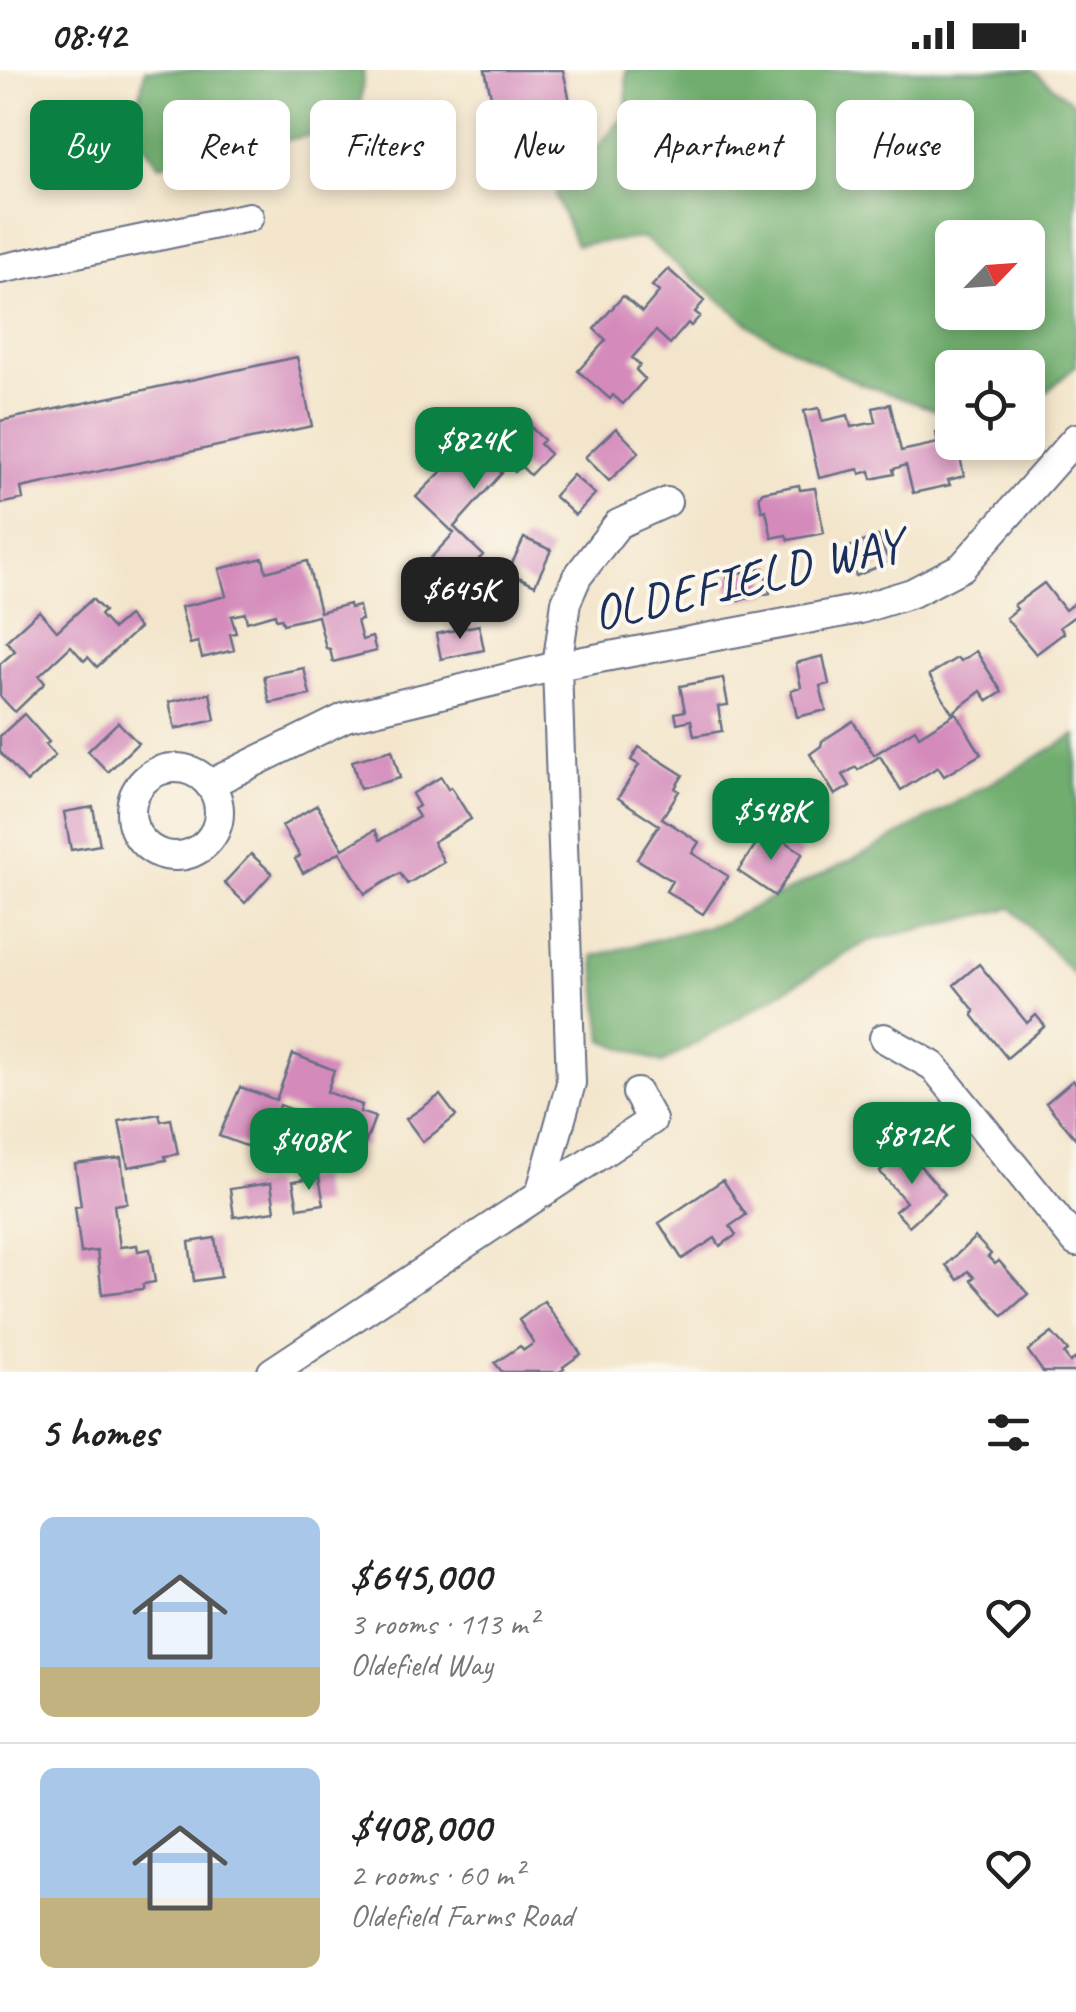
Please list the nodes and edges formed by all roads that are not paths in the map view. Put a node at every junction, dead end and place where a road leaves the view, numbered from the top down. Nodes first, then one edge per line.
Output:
1 (249, 217) dead end
2 (0, 268) edge
3 (1076, 438) edge
4 (667, 502) dead end
5 (556, 666) junction
6 (210, 784) dead end
7 (884, 1038) dead end
8 (637, 1093) dead end
9 (540, 1194) junction
10 (1076, 1242) edge
11 (272, 1372) edge

1 - 2 street
3 - 5 street, OLDEFIELD WAY
4 - 5 street, OLDEFIELD WAY
5 - 6 street, OLDEFIELD WAY
5 - 9 street, OLDEFIELD WAY
7 - 10 street
8 - 9 street
9 - 11 street

